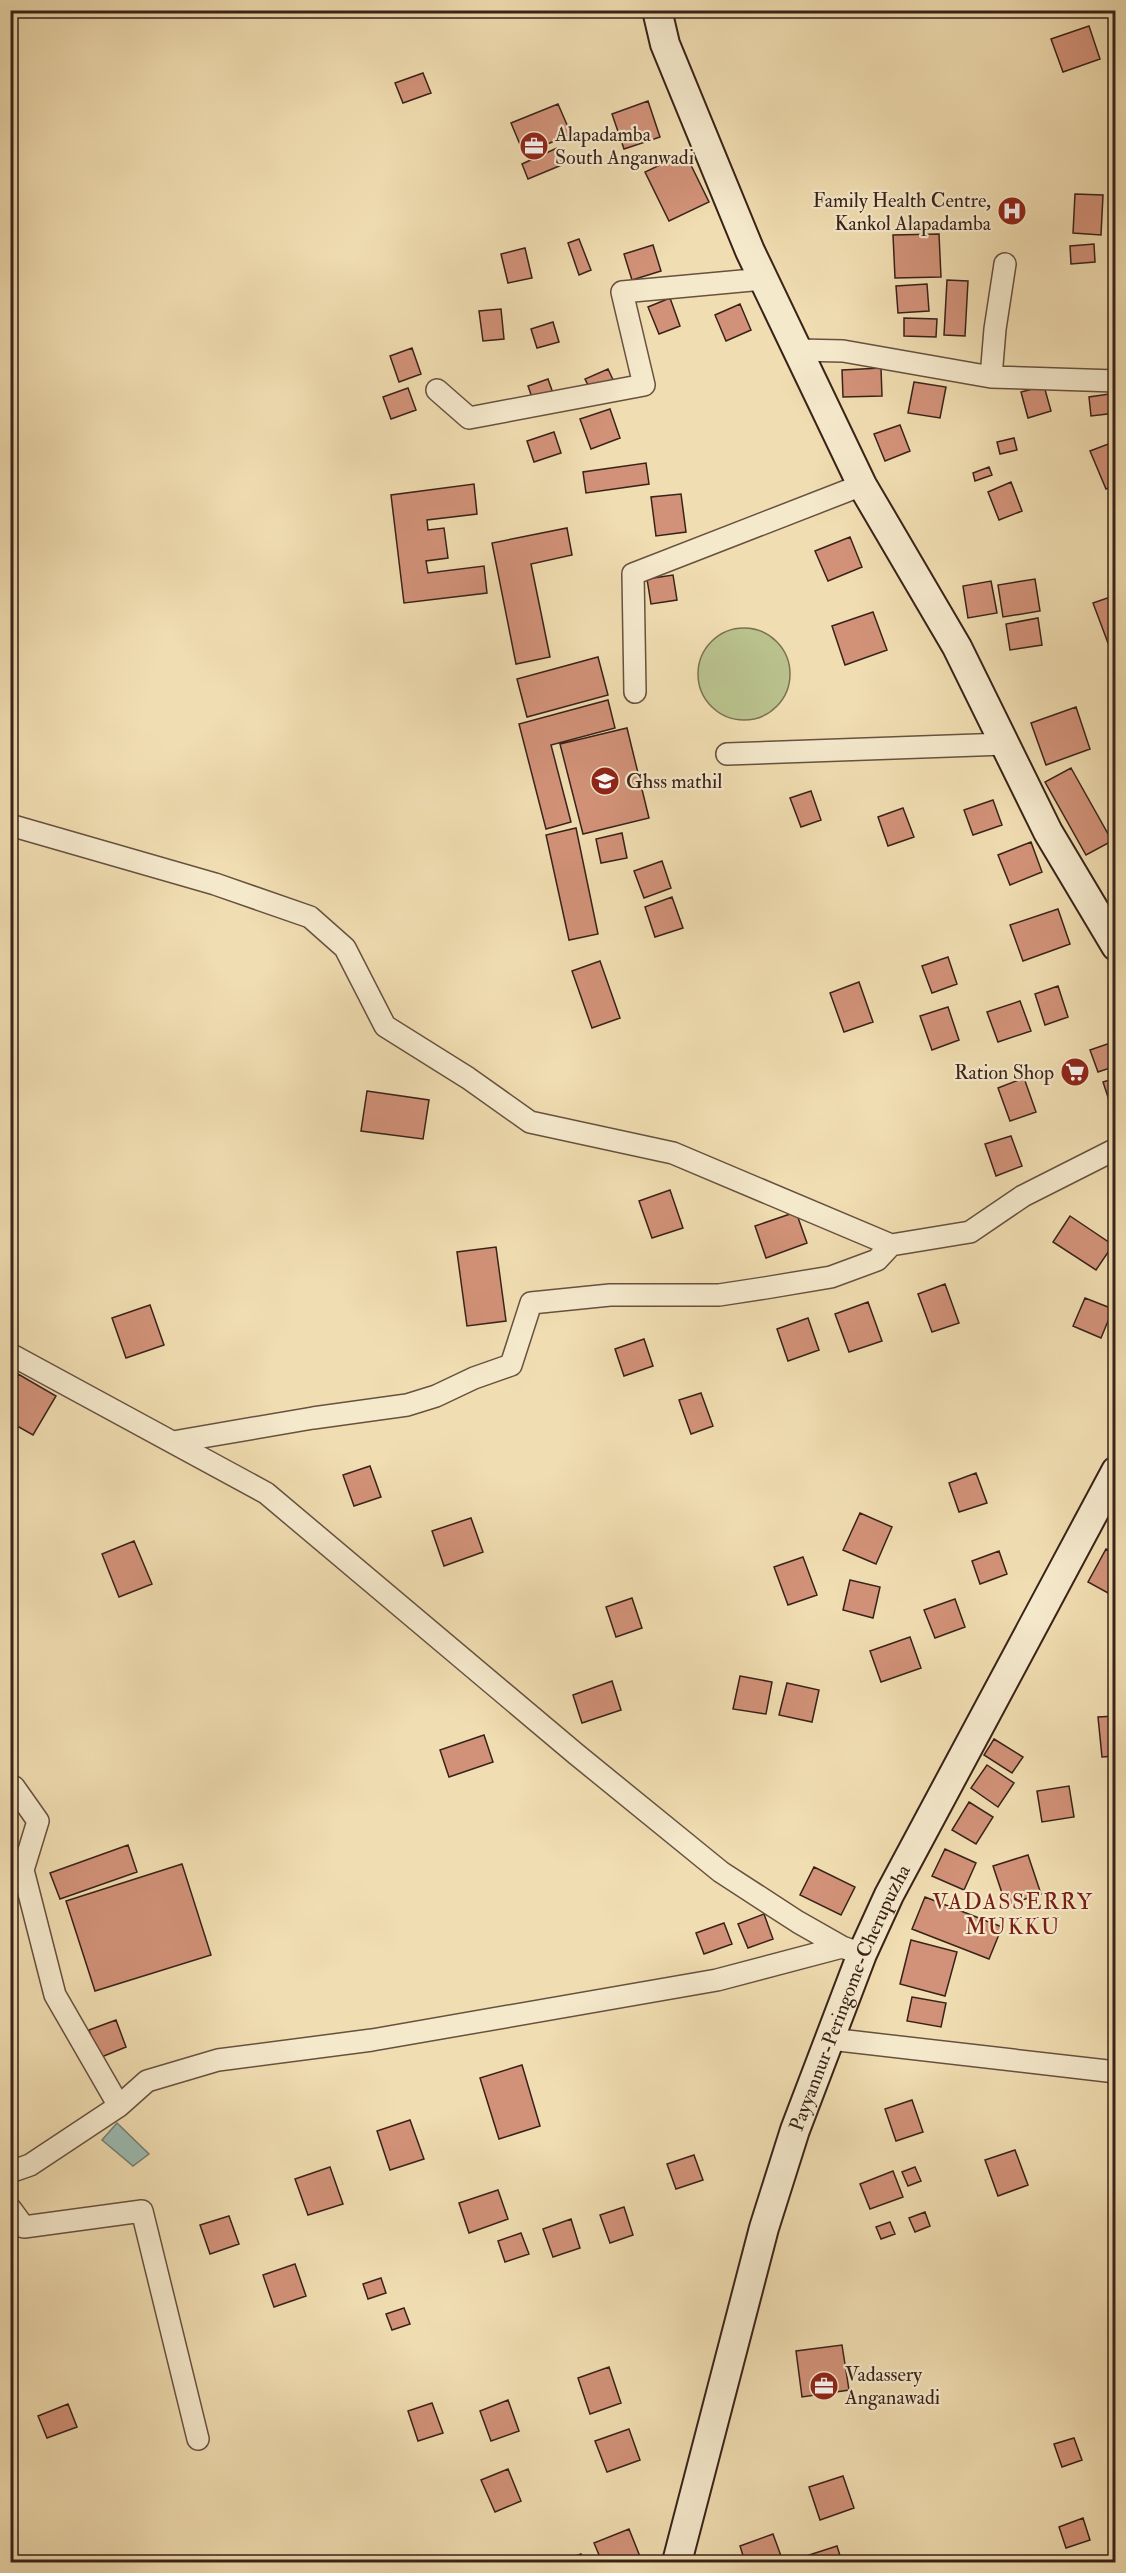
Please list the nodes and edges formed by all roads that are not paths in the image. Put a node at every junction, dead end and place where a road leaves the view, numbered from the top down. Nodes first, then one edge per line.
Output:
1 (657, 10) edge
2 (1005, 264) dead end
3 (764, 279) junction
4 (798, 350) junction
5 (992, 377) junction
6 (1116, 381) edge
7 (437, 390) dead end
8 (862, 485) junction
9 (635, 692) dead end
10 (1005, 744) junction
11 (727, 754) dead end
12 (10, 825) edge
13 (1116, 946) edge
14 (1116, 1149) edge
15 (891, 1245) junction
16 (10, 1354) edge
17 (173, 1442) junction
18 (1116, 1471) edge
19 (10, 1789) edge
20 (852, 1950) junction
21 (830, 2039) junction
22 (1116, 2072) edge
23 (119, 2106) junction
24 (10, 2172) edge
25 (10, 2208) edge
26 (198, 2439) dead end
27 (677, 2562) edge

1 - 3 main road
2 - 5 street
3 - 4 main road
3 - 7 street
4 - 5 street
4 - 8 main road
5 - 6 street
8 - 9 street
8 - 10 main road
10 - 11 street
10 - 13 main road
12 - 15 street
14 - 15 street
15 - 17 street
16 - 17 street
17 - 20 street
18 - 20 main road, Payyannur-Peringome-Cherupuzha
19 - 23 street
20 - 21 main road, Payyannur-Peringome-Cherupuzha
20 - 23 street
21 - 22 street
21 - 27 main road, Payyannur-Peringome-Cherupuzha
23 - 24 street
25 - 26 street

